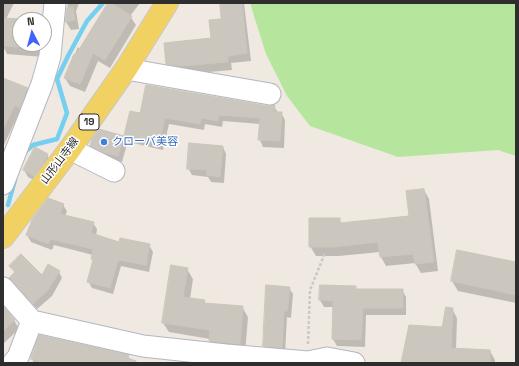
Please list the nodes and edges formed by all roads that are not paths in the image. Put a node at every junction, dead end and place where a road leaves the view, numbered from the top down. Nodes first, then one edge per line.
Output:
1 (55, 3) edge
2 (167, 3) edge
3 (126, 69) junction
4 (270, 94) dead end
5 (70, 149) junction
6 (114, 171) dead end
7 (3, 184) edge
8 (4, 234) edge
9 (3, 288) edge
10 (32, 321) junction
11 (308, 362) edge
12 (13, 363) edge
13 (354, 363) edge

1 - 7 street
2 - 3 main road, 山形山寺線 / 19
3 - 4 street
3 - 5 main road, 山形山寺線 / 19
5 - 6 street
5 - 8 main road, 山形山寺線 / 19
9 - 10 street
10 - 11 street
10 - 12 street
11 - 13 street

